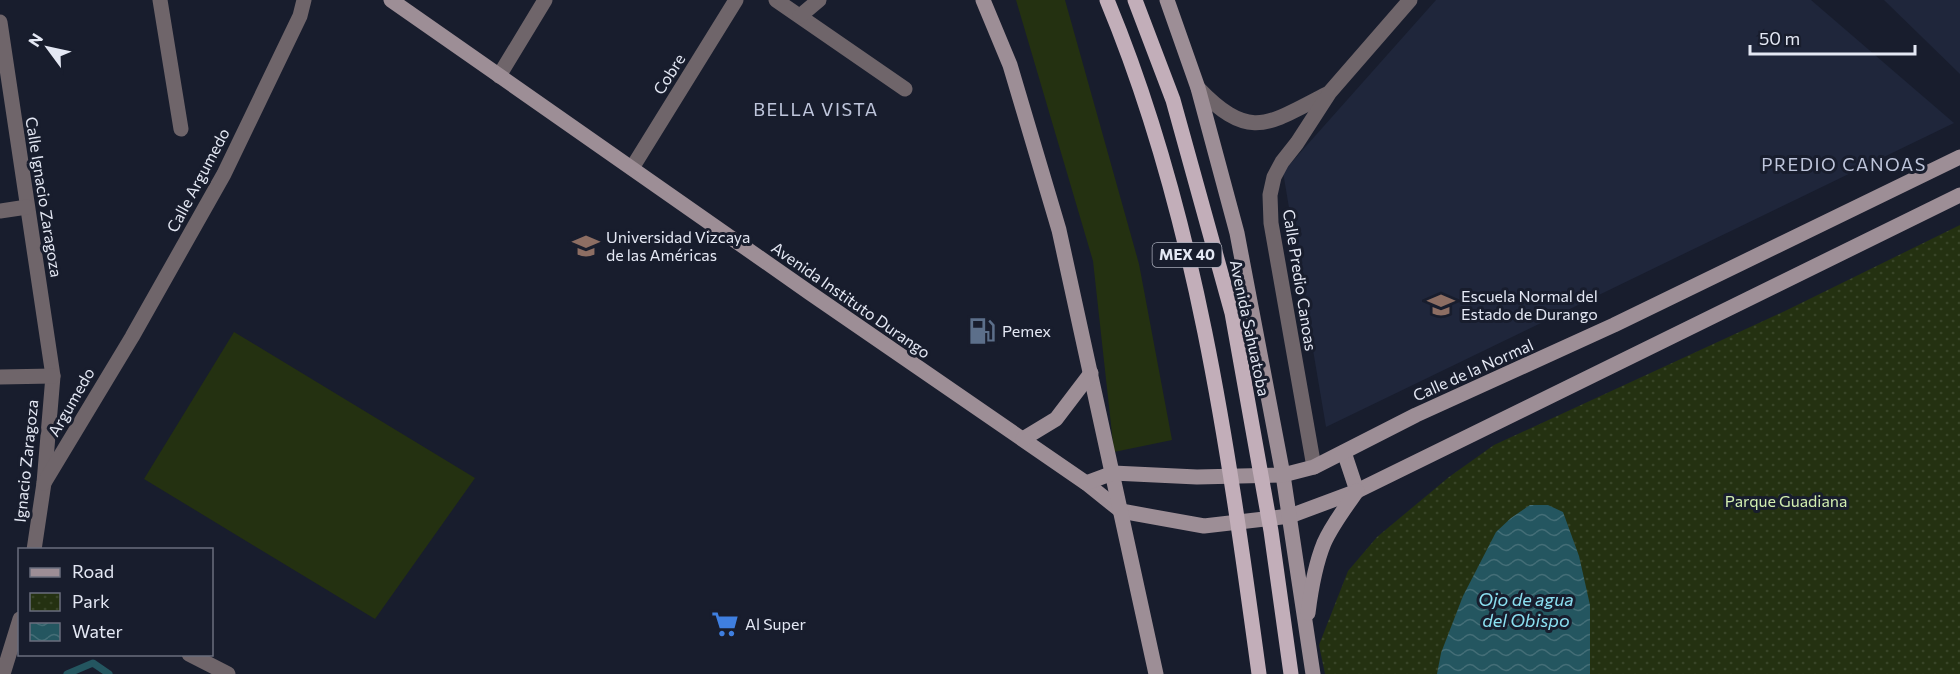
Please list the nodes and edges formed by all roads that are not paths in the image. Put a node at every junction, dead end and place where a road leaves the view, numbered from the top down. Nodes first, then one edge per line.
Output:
1 (160, 0) edge
2 (304, 0) edge
3 (391, 0) edge
4 (545, 0) edge
5 (736, 0) edge
6 (776, 0) edge
7 (819, 0) edge
8 (983, 0) edge
9 (1107, 0) edge
10 (1135, 0) edge
11 (1167, 0) edge
12 (1410, 0) edge
13 (800, 16) junction
14 (0, 22) edge
15 (500, 76) junction
16 (906, 88) dead end
17 (1198, 88) junction
18 (1330, 92) junction
19 (181, 129) dead end
20 (1960, 157) edge
21 (632, 168) junction
22 (1960, 195) edge
23 (27, 207) junction
24 (0, 211) edge
25 (111, 370) joint
26 (1091, 373) junction
27 (53, 376) junction
28 (0, 377) edge
29 (1023, 439) junction
30 (1344, 452) junction
31 (1314, 467) junction
32 (1113, 473) junction
33 (1283, 475) junction
34 (44, 483) junction
35 (1086, 483) junction
36 (1357, 491) junction
37 (1121, 511) junction
38 (1290, 516) junction
39 (34, 548) edge
40 (18, 625) edge
41 (1305, 627) junction
42 (193, 656) edge
43 (2, 674) edge
44 (228, 674) edge
45 (1156, 674) edge
46 (1259, 674) edge
47 (1291, 674) edge
48 (1314, 674) edge

1 - 19 street
2 - 25 street, Calle Argumedo
3 - 15 street, Avenida Instituto Durango
4 - 15 street
5 - 21 street, Cobre
6 - 13 street
7 - 13 street
8 - 26 street
9 - 46 main road, MEX 40, bridge
10 - 47 main road, Avenida Sahuatoba / MEX 40, bridge
11 - 17 street
12 - 18 street, Calle Predio Canoas
13 - 16 street
14 - 23 street, Calle Ignacio Zaragoza
15 - 21 street, Avenida Instituto Durango
17 - 18 street
17 - 33 street
18 - 31 street, Calle Predio Canoas
20 - 30 street, Calle de la Normal
21 - 29 street, Avenida Instituto Durango
22 - 36 street
23 - 24 street
23 - 27 street, Calle Ignacio Zaragoza
25 - 34 street, Argumedo
26 - 29 street
26 - 32 street
27 - 28 street
27 - 34 street, Ignacio Zaragoza
29 - 35 street, Avenida Instituto Durango
30 - 31 street, Calle de la Normal
30 - 36 street
31 - 33 street, Calle de la Normal
32 - 33 street, Calle de la Normal
32 - 35 street
32 - 37 street
33 - 38 street
34 - 39 street, Ignacio Zaragoza
35 - 37 street, Avenida Instituto Durango
36 - 38 street
36 - 41 street
37 - 38 street
37 - 45 street
38 - 41 street
40 - 43 street
41 - 48 street
42 - 44 street

